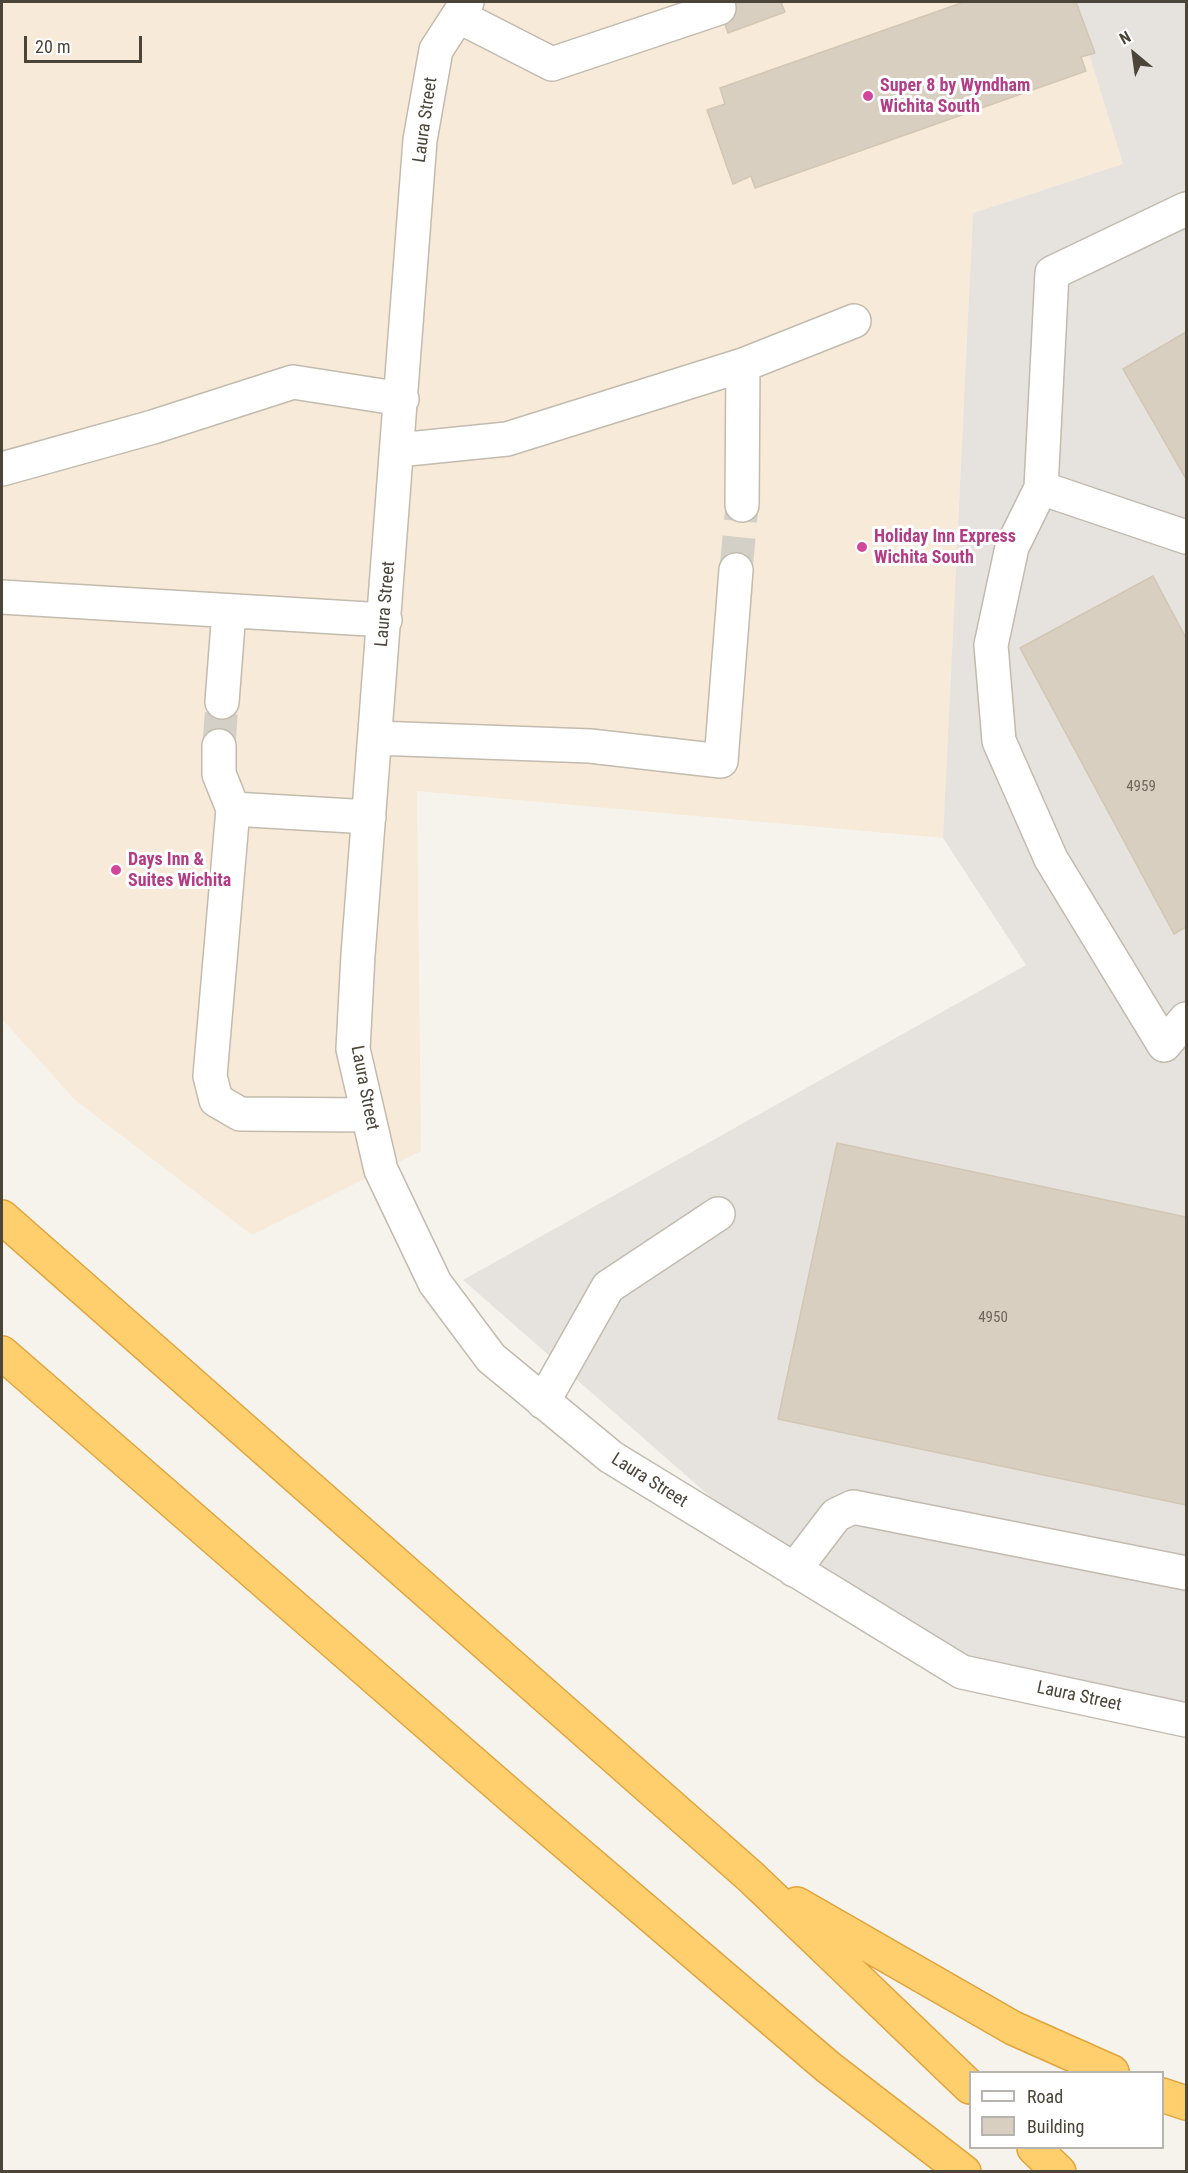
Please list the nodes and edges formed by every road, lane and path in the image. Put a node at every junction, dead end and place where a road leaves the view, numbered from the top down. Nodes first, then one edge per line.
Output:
1 (719, 8) dead end
2 (463, 9) edge
3 (680, 11) edge
4 (1186, 209) edge
5 (854, 321) dead end
6 (742, 365) junction
7 (402, 399) junction
8 (398, 450) junction
9 (2, 469) edge
10 (1041, 488) junction
11 (742, 505) tunnel mouth
12 (1186, 537) edge
13 (736, 570) tunnel mouth
14 (2, 597) edge
15 (229, 611) junction
16 (385, 620) junction
17 (222, 702) tunnel mouth
18 (376, 738) junction
19 (219, 747) tunnel mouth
20 (233, 808) junction
21 (369, 817) junction
22 (1186, 1018) edge
23 (368, 1115) junction
24 (718, 1214) dead end
25 (7, 1221) edge
26 (2, 1353) edge
27 (543, 1402) junction
28 (794, 1570) junction
29 (1186, 1573) edge
30 (1186, 1720) edge
31 (751, 1878) junction
32 (828, 2067) junction
33 (1108, 2071) edge
34 (969, 2086) edge
35 (1164, 2096) edge
36 (1186, 2103) edge
37 (1035, 2149) edge
38 (927, 2172) edge
39 (964, 2172) edge
40 (1059, 2172) edge

1 - 3 street
2 - 3 street
2 - 7 street, Laura Street
4 - 10 street
5 - 6 street
6 - 8 street
6 - 11 street
7 - 8 street, Laura Street
7 - 9 street
8 - 16 street, Laura Street
10 - 12 street
10 - 22 street
13 - 18 street
14 - 15 street
15 - 16 street
15 - 17 street
16 - 18 street, Laura Street
18 - 21 street, Laura Street
19 - 20 street
20 - 21 street
20 - 23 street
21 - 23 street, Laura Street
23 - 27 street, Laura Street
24 - 27 street
25 - 31 highway
26 - 32 highway
27 - 28 street, Laura Street
28 - 29 street
28 - 30 street, Laura Street
31 - 33 highway
31 - 34 highway
32 - 38 highway
32 - 39 highway
35 - 36 highway
37 - 40 highway

